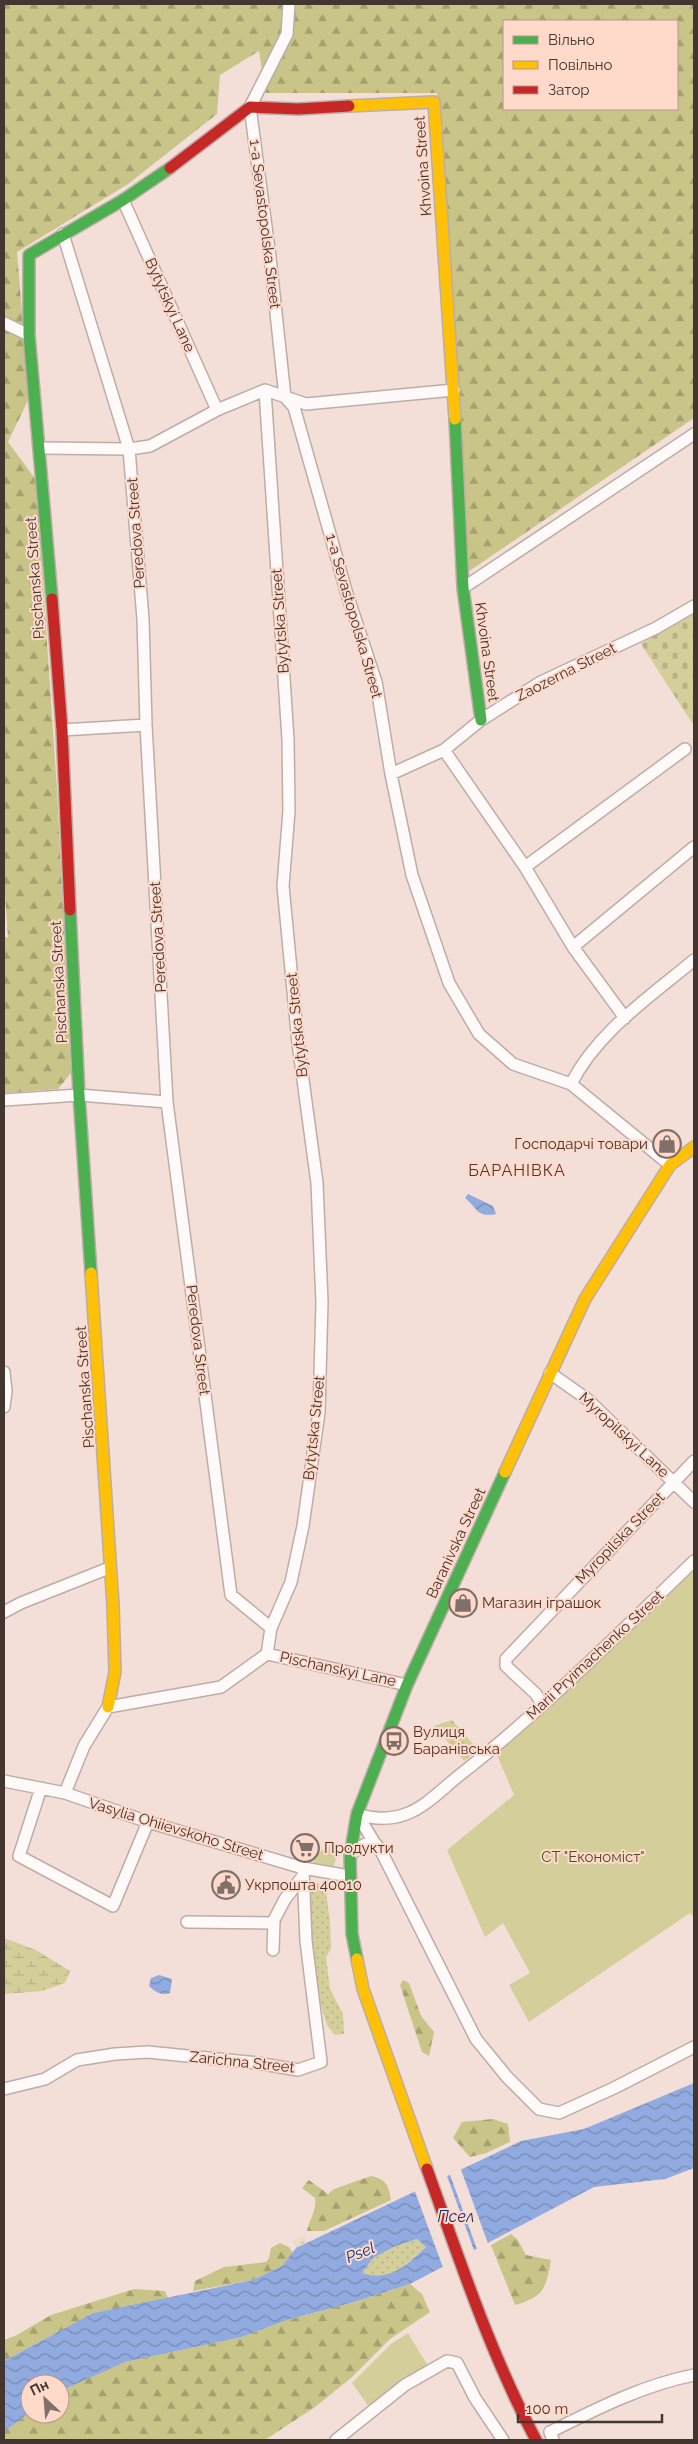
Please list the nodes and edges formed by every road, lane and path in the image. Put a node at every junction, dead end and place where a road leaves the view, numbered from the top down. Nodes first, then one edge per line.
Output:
1 (289, 4) edge
2 (250, 106) junction
3 (123, 200) junction
4 (63, 234) junction
5 (4, 323) edge
6 (29, 335) junction
7 (265, 390) junction
8 (454, 390) junction
9 (284, 397) junction
10 (217, 410) junction
11 (694, 434) edge
12 (40, 448) junction
13 (130, 449) junction
14 (462, 588) junction
15 (694, 606) edge
16 (481, 720) junction
17 (146, 725) junction
18 (62, 730) junction
19 (685, 749) dead end
20 (444, 750) junction
21 (391, 774) junction
22 (694, 847) edge
23 (525, 867) junction
24 (574, 947) junction
25 (694, 960) edge
26 (625, 1018) junction
27 (571, 1084) junction
28 (79, 1095) junction
29 (4, 1100) edge
30 (167, 1102) junction
31 (694, 1147) edge
32 (670, 1165) junction
33 (4, 1372) edge
34 (550, 1373) junction
35 (4, 1406) edge
36 (694, 1461) edge
37 (674, 1481) junction
38 (694, 1502) edge
39 (694, 1561) edge
40 (109, 1568) junction
41 (4, 1612) edge
42 (271, 1628) junction
43 (267, 1654) junction
44 (407, 1685) junction
45 (542, 1704) junction
46 (108, 1707) junction
47 (4, 1781) edge
48 (41, 1788) junction
49 (65, 1793) junction
50 (357, 1814) junction
51 (148, 1822) junction
52 (374, 1842) junction
53 (350, 1856) junction
54 (303, 1872) junction
55 (349, 1876) junction
56 (187, 1922) dead end
57 (273, 1923) junction
58 (273, 1950) dead end
59 (694, 2047) edge
60 (4, 2089) edge
61 (694, 2375) edge
62 (336, 2440) edge
63 (503, 2440) edge
64 (536, 2440) edge
65 (553, 2440) edge

1 - 2 street
2 - 3 street
2 - 8 street, Khvoina Street
2 - 9 street, 1-a Sevastopolska Street
3 - 4 street
3 - 10 street, Bytytskyi Lane
4 - 6 street, Pischanska Street
4 - 13 street, Peredova Street
5 - 6 street
6 - 12 street, Pischanska Street
7 - 9 street
7 - 10 street
7 - 42 street, Bytytska Street
8 - 9 street
8 - 14 street, Khvoina Street
9 - 21 street, 1-a Sevastopolska Street
10 - 13 street
11 - 14 street, Khvoina Street
12 - 13 street
12 - 18 street, Pischanska Street
13 - 17 street, Peredova Street
14 - 16 street, Khvoina Street
15 - 16 street, Zaozerna Street
16 - 20 street, Zaozerna Street
17 - 18 street
17 - 30 street, Peredova Street
18 - 28 street, Pischanska Street
19 - 23 street
20 - 21 street, Zaozerna Street
20 - 23 street
21 - 27 street, 1-a Sevastopolska Street
22 - 24 street
23 - 24 street
24 - 26 street
25 - 26 street
26 - 27 street
27 - 32 street, 1-a Sevastopolska Street
28 - 29 street
28 - 30 street
28 - 40 street, Pischanska Street
30 - 42 street, Peredova Street
31 - 32 street, Baranivska Street
32 - 34 street, Baranivska Street
33 - 35 street
34 - 37 street, Myropilskyi Lane
34 - 44 street, Baranivska Street
36 - 37 street, Myropilska Street
37 - 38 street, Myropilskyi Lane
37 - 45 street, Myropilska Street
39 - 45 street, Marii Pryimachenko Street
40 - 41 street
40 - 46 street, Pischanska Street
42 - 43 street, Bytytska Street
43 - 44 street, Pischanskyi Lane
43 - 46 street, Pischanskyi Lane
44 - 50 street, Baranivska Street
45 - 50 street, Marii Pryimachenko Street
46 - 49 street
47 - 48 street, Vasylia Ohiievskoho Street
48 - 49 street, Vasylia Ohiievskoho Street
48 - 51 street
49 - 51 street, Vasylia Ohiievskoho Street
50 - 52 street
50 - 53 street, Baranivska Street
51 - 54 street, Vasylia Ohiievskoho Street
52 - 53 street
52 - 59 street
53 - 55 street, Baranivska Street
54 - 55 street, Vasylia Ohiievskoho Street
54 - 57 street
54 - 60 street, Zarichna Street
55 - 64 street, Baranivska Street
56 - 57 street
57 - 58 street
61 - 65 street
62 - 63 street

